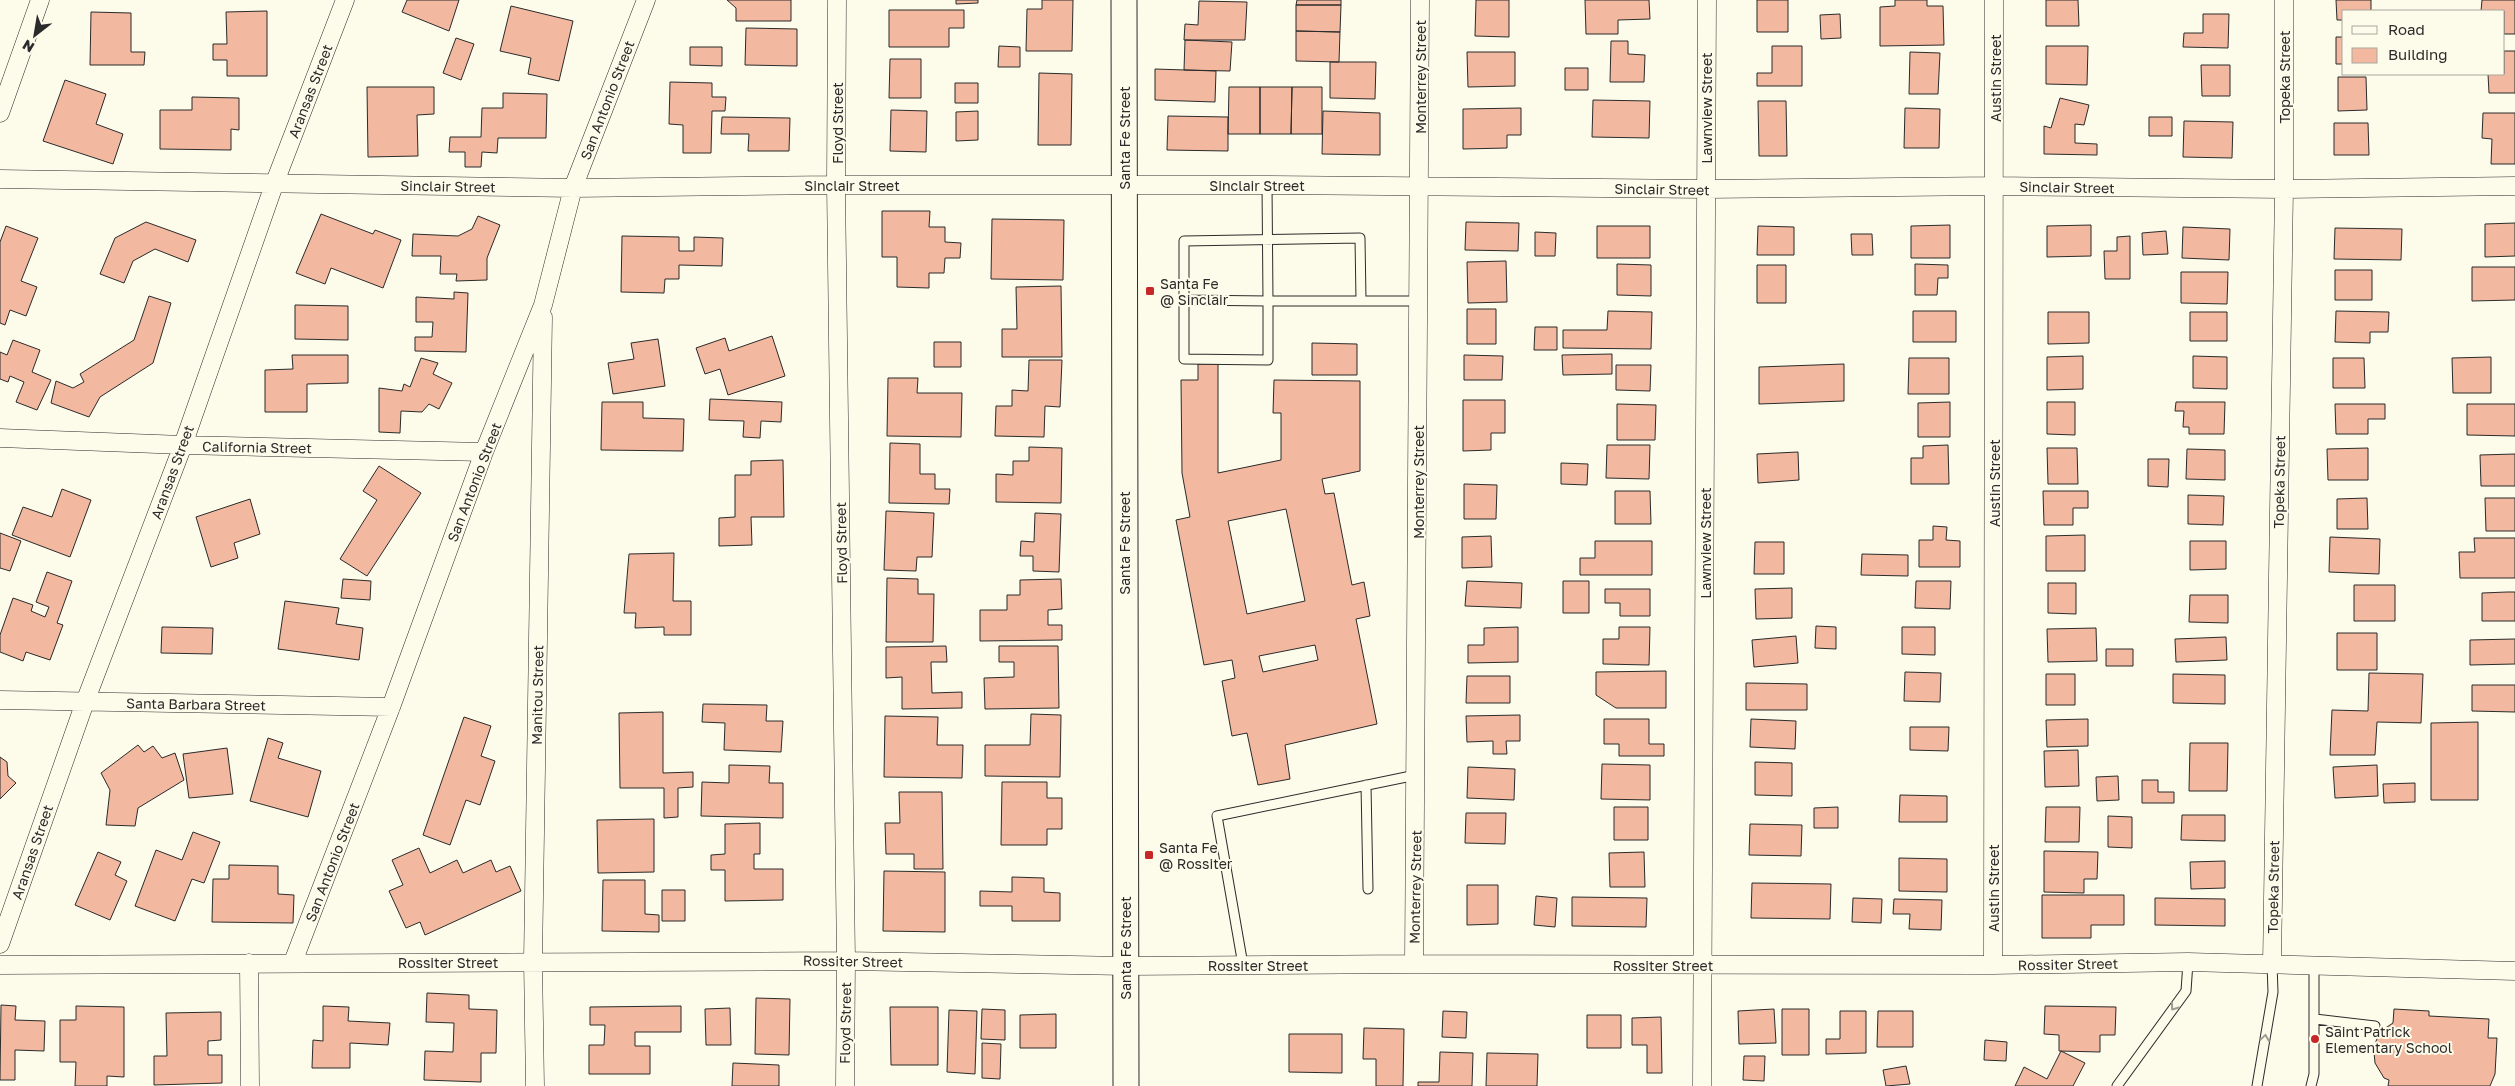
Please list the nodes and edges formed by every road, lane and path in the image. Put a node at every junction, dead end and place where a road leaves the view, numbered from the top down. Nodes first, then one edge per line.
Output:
1 (40, 0) edge
2 (344, 0) edge
3 (646, 0) edge
4 (837, 0) edge
5 (1124, 0) edge
6 (1420, 0) edge
7 (1707, 0) edge
8 (1994, 0) edge
9 (2284, 0) edge
10 (0, 113) edge
11 (0, 179) edge
12 (275, 182) junction
13 (1124, 184) junction
14 (836, 185) junction
15 (1267, 185) junction
16 (1420, 186) junction
17 (1995, 186) junction
18 (2515, 186) edge
19 (573, 188) junction
20 (2284, 189) junction
21 (1706, 190) junction
22 (1266, 240) junction
23 (1184, 300) junction
24 (1361, 300) junction
25 (1268, 301) junction
26 (1420, 301) junction
27 (543, 305) junction
28 (0, 438) edge
29 (183, 445) junction
30 (484, 452) junction
31 (0, 700) edge
32 (85, 702) junction
33 (391, 707) junction
34 (1416, 775) junction
35 (1366, 785) junction
36 (1368, 889) dead end
37 (0, 944) edge
38 (846, 960) junction
39 (533, 961) junction
40 (249, 962) junction
41 (294, 962) junction
42 (2188, 962) junction
43 (1414, 964) junction
44 (2272, 964) junction
45 (1243, 965) junction
46 (1993, 965) junction
47 (0, 966) edge
48 (1126, 966) junction
49 (1704, 966) junction
50 (2314, 966) junction
51 (2515, 972) edge
52 (2315, 1019) junction
53 (2375, 1026) dead end
54 (250, 1086) edge
55 (535, 1086) edge
56 (845, 1086) edge
57 (1126, 1086) edge
58 (1702, 1086) edge
59 (2117, 1086) edge
60 (2257, 1086) edge
61 (2311, 1086) edge

1 - 10 street
2 - 12 street, Aransas Street
3 - 19 street, San Antonio Street
4 - 14 street, Floyd Street
5 - 13 main road, Santa Fe Street
6 - 16 street, Monterrey Street
7 - 21 street, Lawnview Street
8 - 17 street, Austin Street
9 - 20 street, Topeka Street
11 - 12 street, Sinclair Street
12 - 19 street, Sinclair Street
12 - 29 street, Aransas Street
13 - 14 street, Sinclair Street
13 - 15 street, Sinclair Street
13 - 48 main road, Santa Fe Street
14 - 19 street, Sinclair Street
14 - 38 street, Floyd Street
15 - 16 street, Sinclair Street
15 - 22 lane
16 - 21 street, Sinclair Street
16 - 26 street, Monterrey Street
17 - 20 street, Sinclair Street
17 - 21 street, Sinclair Street
17 - 46 street, Austin Street
18 - 20 street, Sinclair Street
19 - 27 street, San Antonio Street
20 - 44 street, Topeka Street
21 - 49 street, Lawnview Street
22 - 23 lane
22 - 24 lane
22 - 25 lane
23 - 25 lane
23 - 25 lane
24 - 25 lane
24 - 26 lane
26 - 34 street, Monterrey Street
27 - 30 street, San Antonio Street
27 - 39 street, Manitou Street
28 - 29 street, California Street
29 - 30 street, California Street
29 - 32 street, Aransas Street
30 - 33 street, San Antonio Street
31 - 32 street, Santa Barbara Street
32 - 33 street, Santa Barbara Street
32 - 37 street, Aransas Street
33 - 41 street, San Antonio Street
34 - 35 lane
34 - 43 street, Monterrey Street
35 - 36 lane
35 - 45 lane
38 - 39 street, Rossiter Street
38 - 48 street, Rossiter Street
38 - 56 street, Floyd Street
39 - 41 street, Rossiter Street
39 - 55 street, Manitou Street
40 - 41 street, Rossiter Street
40 - 47 street, Rossiter Street
40 - 54 street
42 - 44 street, Rossiter Street
42 - 46 street, Rossiter Street
42 -> 59 lane
43 - 45 street, Rossiter Street
43 - 49 street, Rossiter Street
44 - 50 street, Rossiter Street
60 -> 44 lane
45 - 48 street, Rossiter Street
46 - 49 street, Rossiter Street
48 - 57 main road, Santa Fe Street
49 - 58 street, Lawnview Street
50 - 51 street, Rossiter Street
50 - 52 lane
52 - 53 lane
52 - 61 lane

